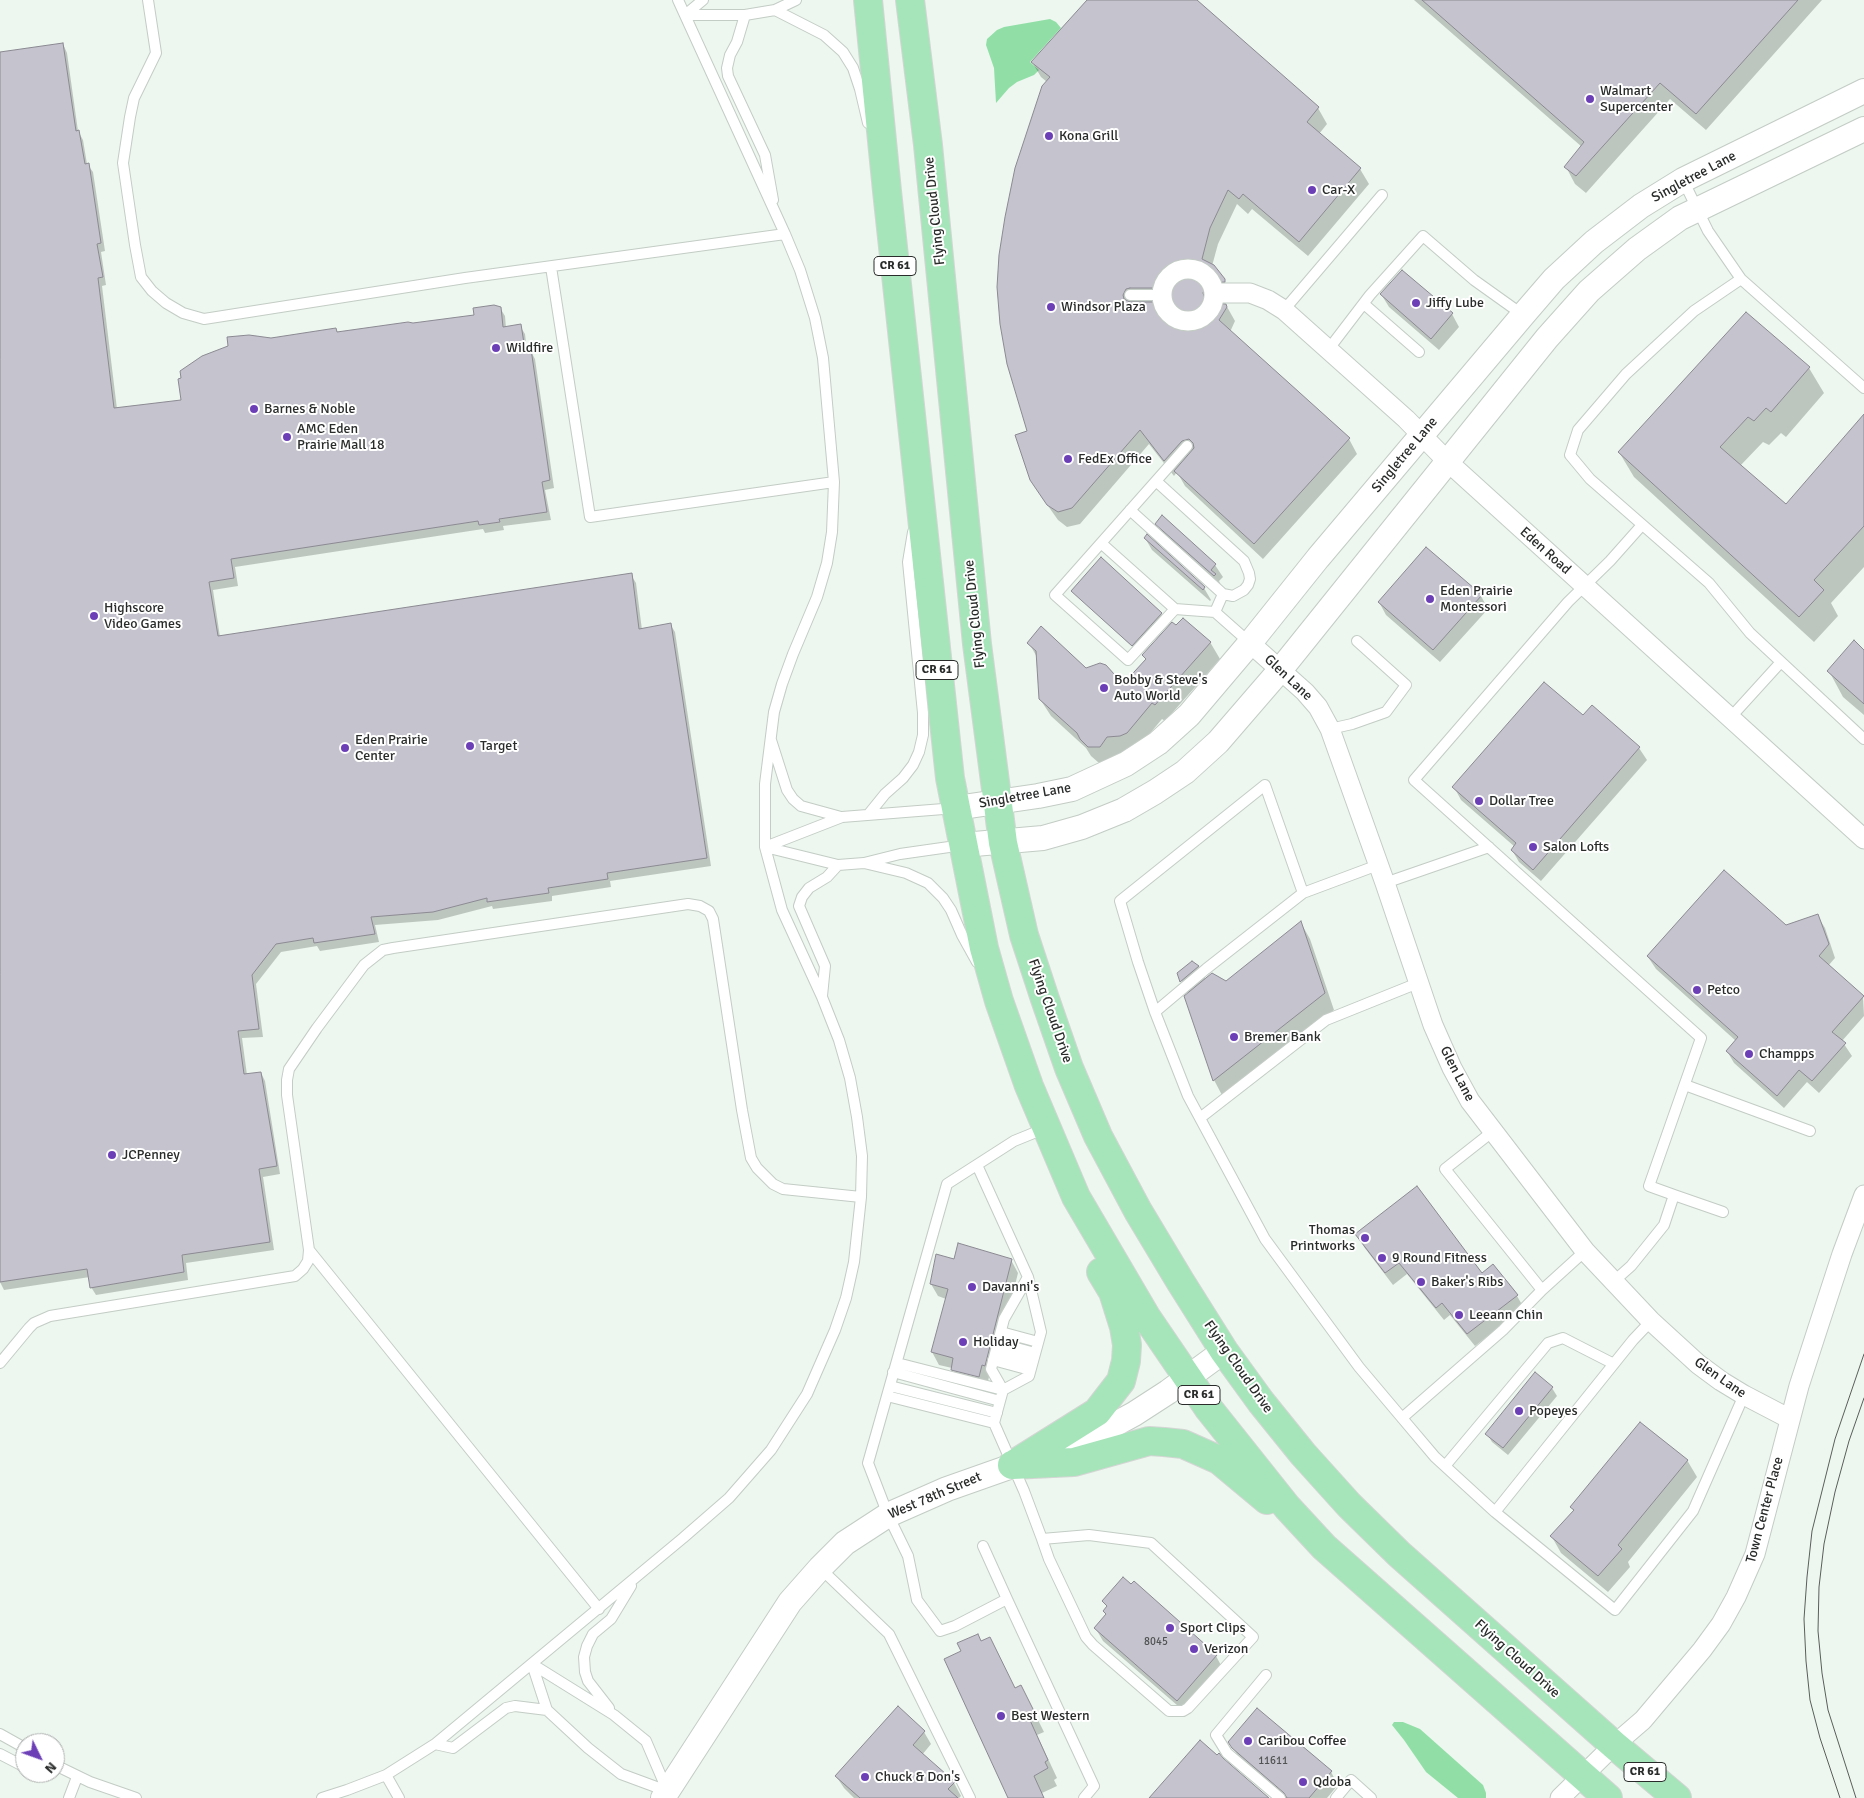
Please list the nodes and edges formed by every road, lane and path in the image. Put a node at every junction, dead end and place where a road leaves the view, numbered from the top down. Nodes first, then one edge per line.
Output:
1 (148, 0) edge
2 (678, 0) edge
3 (703, 0) edge
4 (796, 0) edge
5 (868, 0) edge
6 (910, 0) edge
7 (775, 10) junction
8 (685, 15) junction
9 (745, 15) junction
10 (1864, 91) edge
11 (1864, 129) edge
12 (1684, 180) junction
13 (887, 191) junction
14 (1382, 195) dead end
15 (1697, 209) junction
16 (776, 216) junction
17 (785, 234) junction
18 (551, 267) junction
19 (1741, 279) junction
20 (1214, 293) junction
21 (1130, 294) dead end
22 (1162, 295) junction
23 (1364, 304) junction
24 (1284, 310) junction
25 (1523, 315) junction
26 (1328, 350) junction
27 (1419, 352) dead end
28 (1864, 388) edge
29 (1421, 435) junction
30 (1187, 446) dead end
31 (1447, 462) junction
32 (1156, 481) junction
33 (834, 482) junction
34 (919, 492) junction
35 (1130, 510) junction
36 (1642, 525) junction
37 (1101, 543) junction
38 (1584, 586) junction
39 (1224, 594) junction
40 (1176, 609) junction
41 (1215, 612) junction
42 (1357, 641) dead end
43 (1250, 643) junction
44 (1781, 662) junction
45 (1281, 668) junction
46 (1731, 717) junction
47 (1330, 730) junction
48 (770, 738) junction
49 (1864, 739) edge
50 (997, 802) junction
51 (956, 808) junction
52 (868, 815) junction
53 (842, 817) junction
54 (1864, 839) edge
55 (1003, 843) junction
56 (765, 846) junction
57 (963, 846) junction
58 (1489, 847) junction
59 (864, 863) junction
60 (838, 865) junction
61 (1378, 865) junction
62 (1385, 883) junction
63 (1303, 894) junction
64 (1418, 984) junction
65 (822, 997) junction
66 (999, 1001) junction
67 (1155, 1012) junction
68 (1685, 1085) junction
69 (1200, 1118) junction
70 (1047, 1128) junction
71 (1810, 1131) dead end
72 (1492, 1132) junction
73 (977, 1165) junction
74 (1674, 1195) junction
75 (1864, 1195) edge
76 (861, 1196) junction
77 (1076, 1197) junction
78 (1722, 1212) dead end
79 (309, 1250) junction
80 (1585, 1251) junction
81 (1028, 1277) junction
82 (1613, 1282) junction
83 (1542, 1290) junction
84 (1651, 1321) junction
85 (1000, 1332) junction
86 (1038, 1342) junction
87 (1224, 1350) junction
88 (996, 1351) junction
89 (1033, 1361) junction
90 (0, 1362) edge
91 (1614, 1364) junction
92 (895, 1368) junction
93 (1187, 1378) junction
94 (890, 1386) junction
95 (1003, 1390) junction
96 (887, 1396) junction
97 (1744, 1396) junction
98 (1000, 1402) junction
99 (995, 1418) junction
100 (1402, 1418) junction
101 (1790, 1419) junction
102 (1012, 1465) junction
103 (1445, 1466) junction
104 (1495, 1512) junction
105 (888, 1515) junction
106 (1042, 1539) junction
107 (983, 1546) dead end
108 (1324, 1547) junction
109 (820, 1568) junction
110 (636, 1577) junction
111 (1007, 1599) junction
112 (599, 1609) junction
113 (532, 1664) junction
114 (1266, 1675) dead end
115 (547, 1710) junction
116 (614, 1715) junction
117 (0, 1734) edge
118 (15, 1742) edge
119 (435, 1744) junction
120 (1614, 1746) junction
121 (0, 1754) edge
122 (15, 1762) edge
123 (65, 1771) edge
124 (386, 1775) junction
125 (1582, 1776) junction
126 (77, 1777) junction
127 (668, 1796) edge
128 (69, 1798) edge
129 (136, 1798) edge
130 (322, 1798) edge
131 (399, 1798) edge
132 (970, 1798) edge
133 (1084, 1798) edge
134 (1280, 1798) edge
135 (1336, 1798) edge
136 (1371, 1798) edge
137 (1560, 1798) edge
138 (1608, 1798) edge
139 (1677, 1798) edge

1 - 18 lane
2 - 8 lane
3 - 8 lane
4 - 7 lane
5 - 13 main road, CR 61
6 - 50 main road, Flying Cloud Drive / CR 61
7 - 9 lane
7 - 13 lane
8 - 9 lane
8 - 16 lane
9 - 16 lane
10 - 12 street, Singletree Lane
11 - 15 street
12 - 15 lane
12 - 25 street, Singletree Lane
13 - 34 main road, CR 61
14 - 24 lane
15 - 19 lane
15 - 31 street
16 - 17 lane
17 - 18 lane
17 - 33 lane
18 - 33 lane
19 - 28 lane
19 - 36 lane
20 - 22 street
20 - 22 street
20 - 24 street, Eden Road
21 - 22 lane
23 - 25 lane
23 - 26 lane
23 - 27 lane
24 - 26 street, Eden Road
25 - 29 street, Singletree Lane
26 - 29 street, Eden Road
29 - 31 street, Eden Road
29 - 43 street, Singletree Lane
30 - 32 lane
31 - 38 street, Eden Road
31 - 45 street
32 - 35 lane
32 - 39 lane
33 - 48 lane
34 - 51 main road, CR 61
34 - 52 lane
35 - 37 lane
35 - 39 lane
36 - 38 lane
36 - 44 lane
37 - 40 lane
37 - 40 lane
38 - 46 street, Eden Road
38 - 58 lane
39 - 41 lane
40 - 41 lane
41 - 43 lane
42 - 47 lane
43 - 45 street, Glen Lane
43 - 50 street, Singletree Lane
44 - 46 lane
44 - 49 lane
45 - 47 street, Glen Lane
45 - 55 street
46 - 54 street, Eden Road
47 - 61 street, Glen Lane
48 - 53 lane
48 - 56 lane
50 - 51 street, Singletree Lane
50 - 55 main road, Flying Cloud Drive / CR 61
51 - 52 lane
51 - 57 main road, CR 61
52 - 53 lane
53 - 56 lane
55 - 57 street
55 - 87 main road, Flying Cloud Drive / CR 61
56 - 60 lane
56 - 65 lane
57 - 59 lane
57 - 66 main road, CR 61
58 - 62 lane
58 - 68 lane
59 - 60 lane
59 - 66 lane
60 - 65 lane
61 - 62 street, Glen Lane
61 - 63 lane
62 - 64 street, Glen Lane
63 - 67 lane
63 - 67 lane
64 - 69 lane
64 - 72 street, Glen Lane
65 - 76 lane
66 - 70 main road, CR 61
67 - 69 lane
68 - 71 lane
68 - 74 lane
69 - 100 lane
70 - 73 lane
70 - 77 main road, CR 61
72 - 80 street, Glen Lane
72 - 83 lane
73 - 81 lane
73 - 92 lane
74 - 78 lane
74 - 82 lane
75 - 101 street, Town Center Place
76 - 79 lane
76 - 110 lane
77 - 93 main road, CR 61
77 - 102 main road
79 - 90 lane
79 - 112 lane
80 - 82 street, Glen Lane
80 - 83 lane
81 - 85 lane
81 - 86 lane
82 - 84 street, Glen Lane
83 - 100 lane
84 - 91 lane
84 - 97 street, Glen Lane
85 - 86 lane
85 - 88 lane
86 - 89 lane
87 - 93 street, West 78th Street
87 - 120 main road, Flying Cloud Drive / CR 61
88 - 89 lane
88 - 89 lane
88 - 95 lane
89 - 95 lane
91 - 103 lane
91 - 104 lane
92 - 94 lane
92 - 95 lane
92 - 98 lane
93 - 102 street, West 78th Street
93 - 108 main road, CR 61
94 - 96 lane
94 - 99 lane
95 - 98 lane
96 - 99 lane
96 - 105 lane
97 - 101 street, Glen Lane
97 - 104 lane
98 - 99 lane
99 - 102 lane
100 - 103 lane
101 - 120 street, Town Center Place
102 - 105 street, West 78th Street
102 - 106 lane
102 - 108 main road
103 - 104 lane
105 - 109 street, West 78th Street
105 - 111 lane
106 - 106 lane
107 - 111 lane
108 - 125 main road, CR 61
109 - 127 street, West 78th Street
109 - 132 lane
110 - 112 lane
110 - 116 lane
111 - 133 lane
112 - 113 lane
113 - 115 lane
113 - 116 lane
113 - 119 lane
114 - 134 lane
115 - 119 lane
115 - 127 lane
116 - 127 lane
117 - 118 lane
119 - 124 lane
120 - 125 street, Town Center Place
120 - 139 main road, Flying Cloud Drive / CR 61
121 - 122 lane
123 - 126 lane
124 - 130 lane
124 - 131 lane
125 - 137 street, Town Center Place
125 - 138 main road, CR 61
126 - 128 lane
126 - 129 lane
135 - 136 lane

